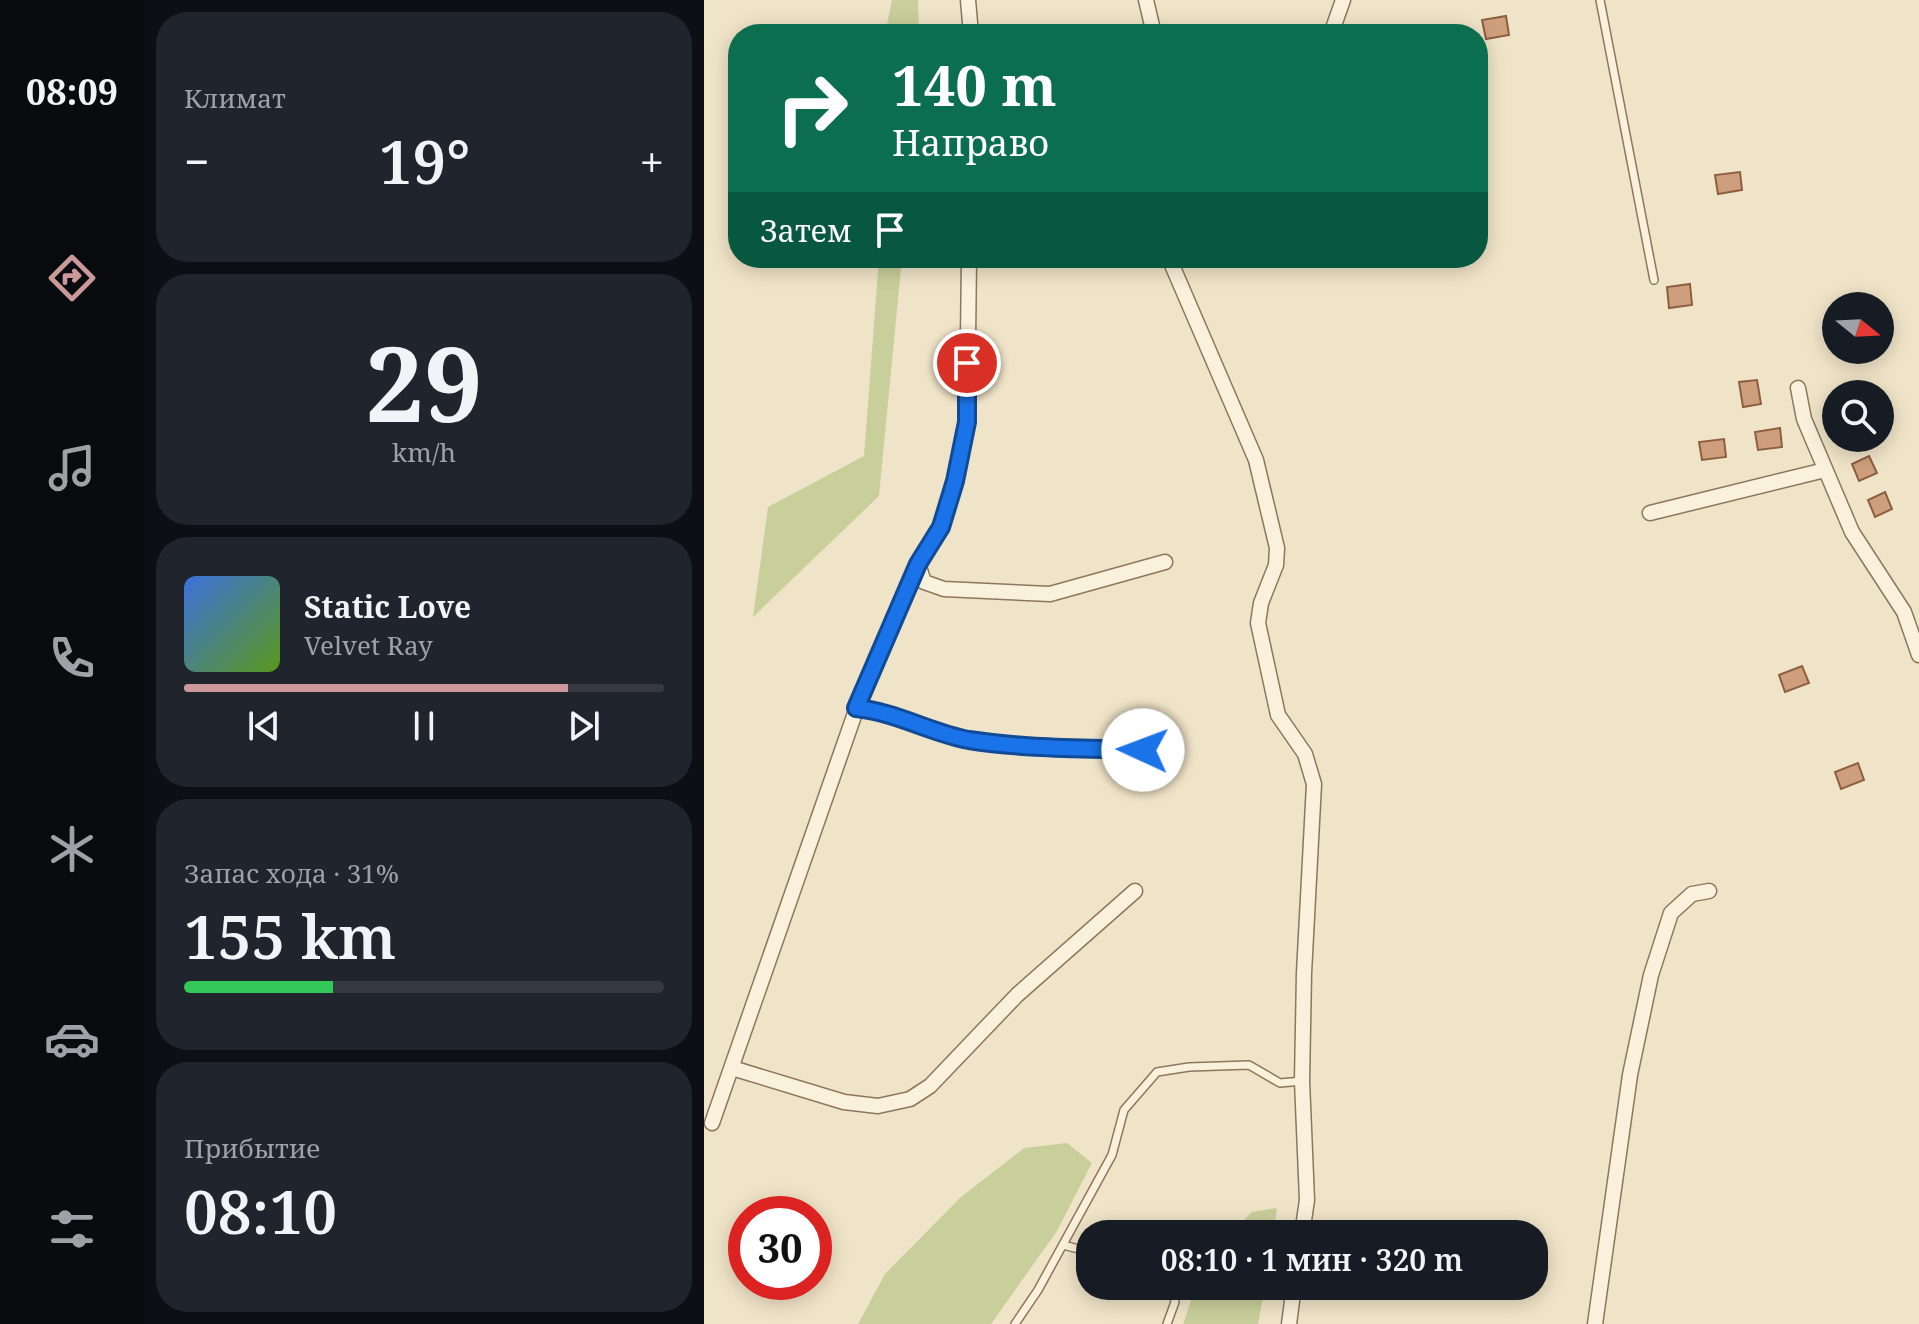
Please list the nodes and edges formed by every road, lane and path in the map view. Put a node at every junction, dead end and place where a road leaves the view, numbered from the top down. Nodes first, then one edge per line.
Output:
1 (968, 0) edge
2 (1146, 0) edge
3 (1343, 0) edge
4 (1600, 0) edge
5 (970, 24) edge
6 (1152, 24) edge
7 (1335, 24) edge
8 (969, 268) edge
9 (1173, 268) edge
10 (1654, 280) dead end
11 (1798, 388) dead end
12 (1825, 470) junction
13 (1650, 513) dead end
14 (1165, 562) dead end
15 (918, 564) junction
16 (1919, 655) edge
17 (856, 708) junction
18 (1143, 750) dead end
19 (1135, 891) dead end
20 (1709, 891) dead end
21 (732, 1068) junction
22 (1302, 1081) junction
23 (712, 1123) dead end
24 (1304, 1220) edge
25 (1063, 1245) junction
26 (1076, 1248) edge
27 (1175, 1300) edge
28 (1292, 1300) edge
29 (1015, 1324) edge
30 (1167, 1324) edge
31 (1289, 1324) edge
32 (1595, 1324) edge

1 - 5 street
2 - 6 street
3 - 7 street
4 - 10 lane
8 - 15 street
9 - 22 street
11 - 12 street
12 - 13 street
12 - 16 street
14 - 15 street
15 - 17 street
17 - 18 street
17 - 21 street
19 - 21 street
20 - 32 street
21 - 23 street
22 - 24 street
22 - 25 lane
25 - 26 lane
25 - 29 lane
27 - 30 lane
28 - 31 street

